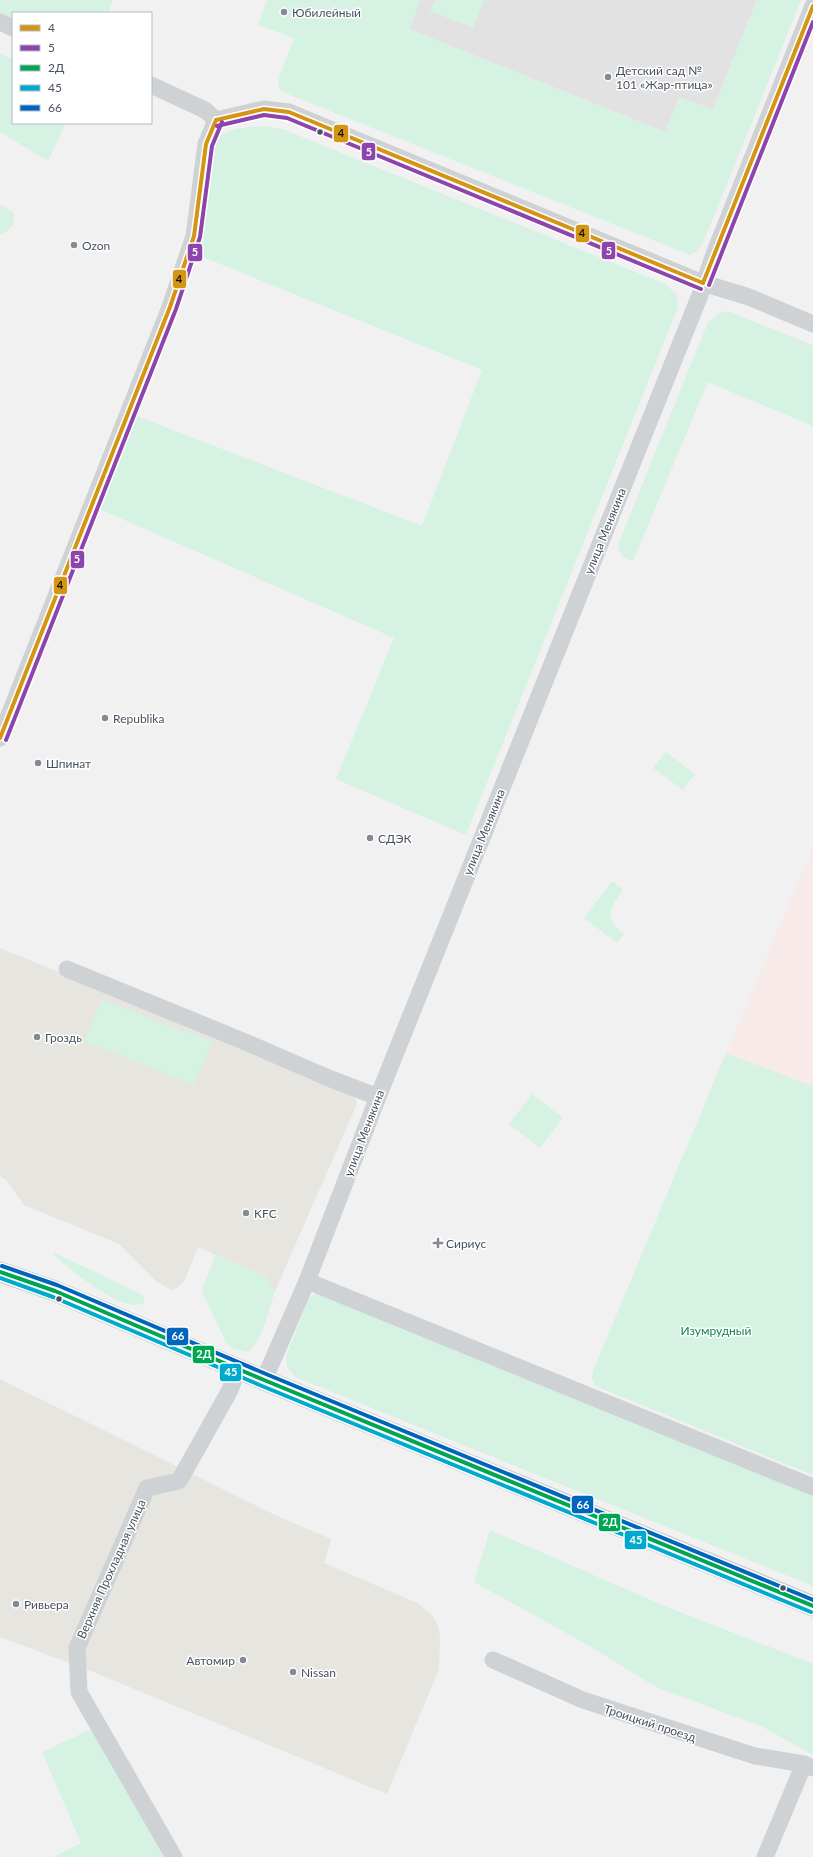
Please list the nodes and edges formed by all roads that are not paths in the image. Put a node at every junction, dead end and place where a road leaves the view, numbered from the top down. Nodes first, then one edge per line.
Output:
1 (813, 6) edge
2 (0, 22) edge
3 (12, 28) edge
4 (152, 85) edge
5 (216, 120) junction
6 (703, 283) junction
7 (813, 324) edge
8 (0, 738) edge
9 (67, 969) dead end
10 (378, 1097) junction
11 (0, 1272) edge
12 (307, 1281) junction
13 (238, 1369) junction
14 (264, 1380) junction
15 (813, 1487) edge
16 (813, 1606) edge
17 (493, 1660) dead end
18 (808, 1766) edge
19 (174, 1857) edge
20 (765, 1857) edge

1 - 6 street, улица Менякина
2 - 3 street
4 - 5 street
5 - 6 street
5 - 8 street
6 - 7 street
6 - 10 street, улица Менякина
9 - 10 street
10 - 12 street, улица Менякина
11 - 13 main road
12 - 14 street, улица Менякина
12 - 15 street
13 - 14 main road
13 - 19 street, Верхняя Прохладная улица
14 - 16 main road
17 - 18 street, Троицкий проезд
18 - 20 street

